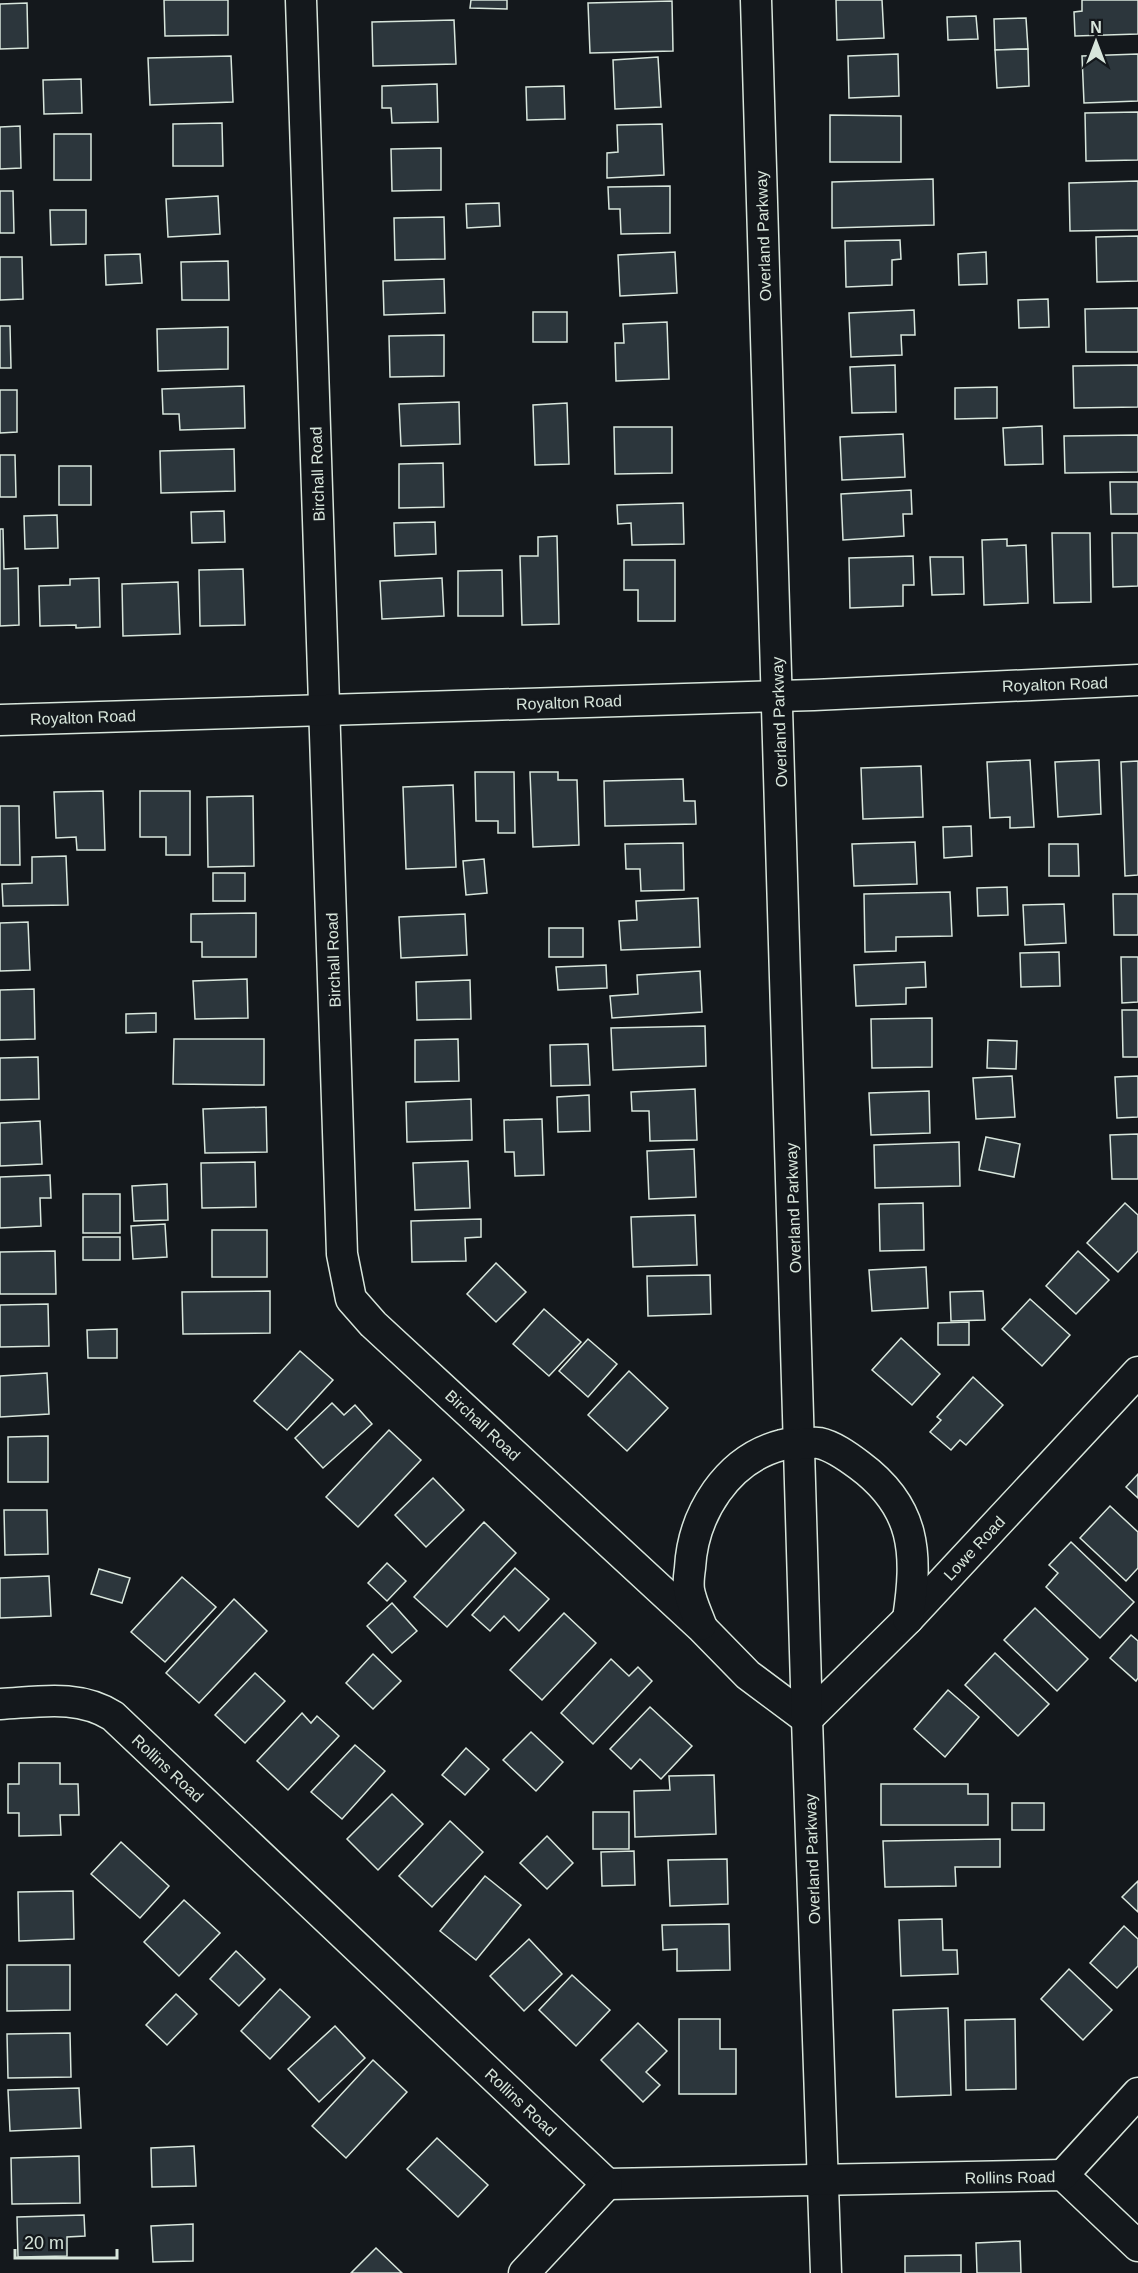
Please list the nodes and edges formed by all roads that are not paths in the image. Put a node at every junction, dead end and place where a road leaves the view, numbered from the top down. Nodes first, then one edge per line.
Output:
1 (301, 0) edge
2 (756, 0) edge
3 (1138, 681) edge
4 (778, 696) junction
5 (325, 710) junction
6 (0, 720) edge
7 (1138, 1372) edge
8 (800, 1444) junction
9 (908, 1619) junction
10 (702, 1628) junction
11 (0, 1704) edge
12 (807, 1719) junction
13 (1138, 2093) edge
14 (1063, 2175) junction
15 (824, 2180) junction
16 (607, 2184) junction
17 (1138, 2246) edge
18 (524, 2273) edge
19 (826, 2273) edge

1 - 5 street, Birchall Road
2 - 4 street, Overland Parkway
3 - 4 street, Royalton Road
4 - 5 street, Royalton Road
4 - 8 street, Overland Parkway
5 - 6 street, Royalton Road
5 - 10 street, Birchall Road
7 - 9 street, Lowe Road
8 - 9 street
8 - 10 street
8 - 12 street, Overland Parkway
9 - 12 street, Lowe Road
10 - 12 street, Birchall Road
11 - 16 street, Rollins Road
12 - 15 street, Overland Parkway
13 - 14 street
14 - 15 street, Rollins Road
14 - 17 street, Rollins Road
15 - 16 street, Rollins Road
15 - 19 street, Overland Parkway
16 - 18 street

